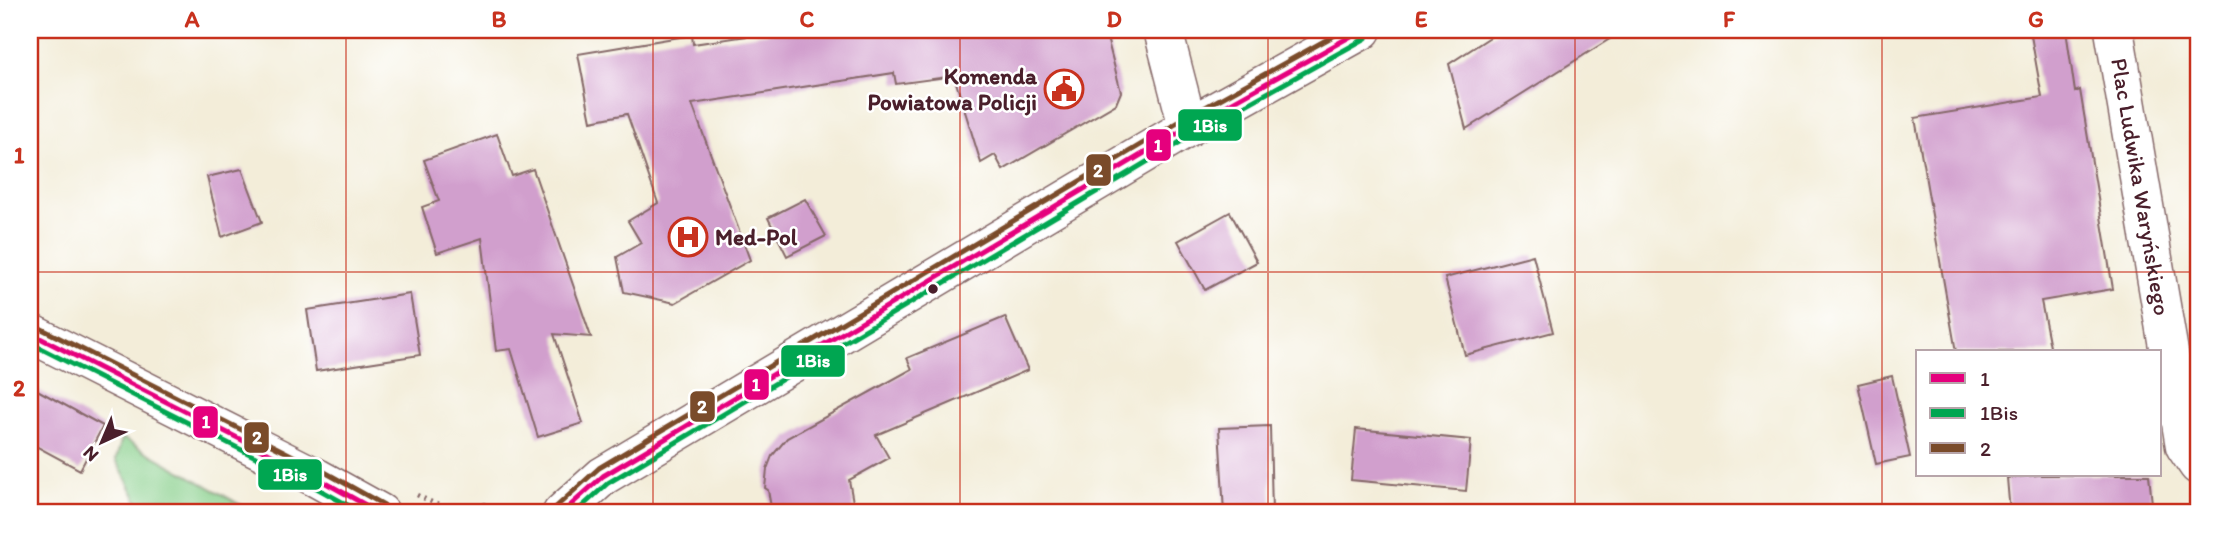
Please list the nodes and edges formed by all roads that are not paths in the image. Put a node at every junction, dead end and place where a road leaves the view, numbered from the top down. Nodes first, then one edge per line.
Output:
1 (1163, 30) edge
2 (1362, 30) edge
3 (2114, 30) edge
4 (1188, 127) junction
5 (30, 333) edge
6 (2198, 465) edge
7 (380, 513) edge
8 (562, 513) edge

1 - 4 street
2 - 4 street
3 - 6 street, Plac Ludwika Waryńskiego
4 - 8 street
5 - 7 street

